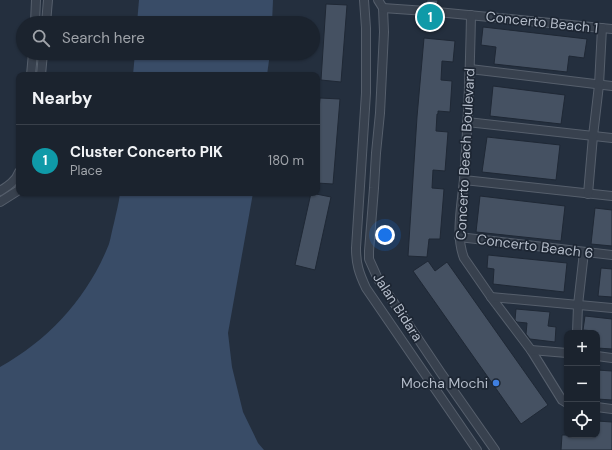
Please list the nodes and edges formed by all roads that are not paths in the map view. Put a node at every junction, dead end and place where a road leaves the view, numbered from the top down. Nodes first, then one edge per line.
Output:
1 (36, 0) edge
2 (48, 0) edge
3 (364, 0) edge
4 (378, 0) edge
5 (383, 8) junction
6 (426, 11) dead end
7 (437, 12) dead end
8 (471, 15) junction
9 (35, 16) edge
10 (47, 16) edge
11 (602, 28) junction
12 (612, 29) edge
13 (32, 60) edge
14 (43, 60) edge
15 (470, 70) junction
16 (31, 72) edge
17 (42, 72) edge
18 (599, 85) junction
19 (612, 86) edge
20 (467, 122) junction
21 (593, 136) junction
22 (612, 138) edge
23 (362, 152) junction
24 (376, 153) junction
25 (16, 178) edge
26 (464, 180) junction
27 (0, 191) edge
28 (16, 192) edge
29 (588, 194) junction
30 (612, 196) edge
31 (0, 202) edge
32 (459, 237) junction
33 (584, 252) junction
34 (612, 255) edge
35 (369, 259) junction
36 (356, 262) junction
37 (491, 297) junction
38 (578, 305) junction
39 (612, 308) edge
40 (576, 330) edge
41 (531, 350) junction
42 (564, 353) edge
43 (600, 356) edge
44 (612, 358) edge
45 (565, 402) edge
46 (600, 407) edge
47 (612, 409) edge
48 (476, 450) edge
49 (495, 450) edge

1 - 9 street
2 - 10 street
3 - 23 street, Jalan Bidara
4 - 5 street, Jalan Bidara
5 - 6 street
5 - 24 street, Jalan Bidara
7 - 8 street, Concerto Beach 1
8 - 11 street, Concerto Beach 1
8 - 15 street, Concerto Beach Boulevard
11 - 12 street, Concerto Beach 1
11 - 18 street
13 - 16 street
14 - 17 street
15 - 18 street
15 - 20 street, Concerto Beach Boulevard
18 - 19 street
18 - 21 street
20 - 21 street
20 - 26 street, Concerto Beach Boulevard
21 - 22 street
21 - 29 street
23 - 24 street
23 - 36 street, Jalan Bidara
24 - 35 street, Jalan Bidara
25 - 27 street
26 - 29 street
26 - 32 street, Concerto Beach Boulevard
28 - 31 street
29 - 30 street
32 - 33 street, Concerto Beach 6
32 - 37 street, Concerto Beach Boulevard
33 - 34 street, Concerto Beach 6
33 - 38 street
35 - 36 street
35 - 49 street, Jalan Bidara
36 - 48 street, Jalan Bidara
37 - 38 street
37 - 41 street, Concerto Beach Boulevard
38 - 39 street
38 - 40 street
41 - 42 street
41 - 45 street, Concerto Beach Boulevard
43 - 44 street
46 - 47 street

